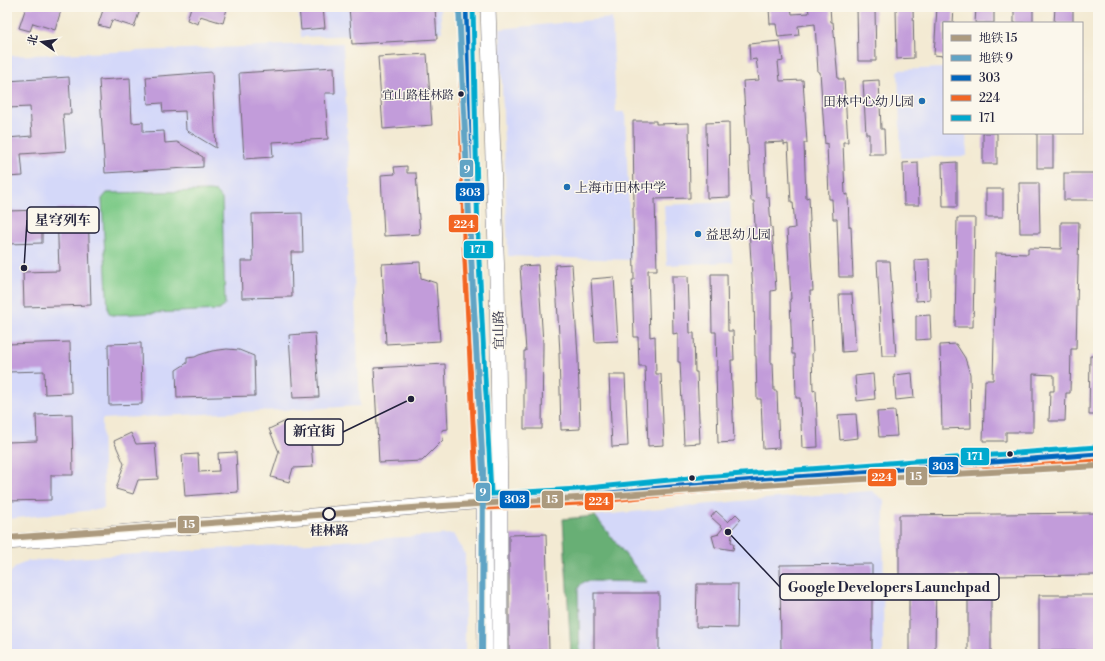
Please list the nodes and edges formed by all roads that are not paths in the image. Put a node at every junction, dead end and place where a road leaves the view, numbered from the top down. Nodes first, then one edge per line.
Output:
1 (466, 7) edge
2 (488, 7) edge
3 (1098, 454) edge
4 (500, 500) junction
5 (484, 501) junction
6 (7, 542) edge
7 (485, 654) edge
8 (500, 654) edge

1 - 5 main road, 宜山路
2 - 4 main road, 宜山路
3 - 4 main road
4 - 5 main road
4 - 8 main road, 宜山路
5 - 6 main road
5 - 7 main road, 宜山路

